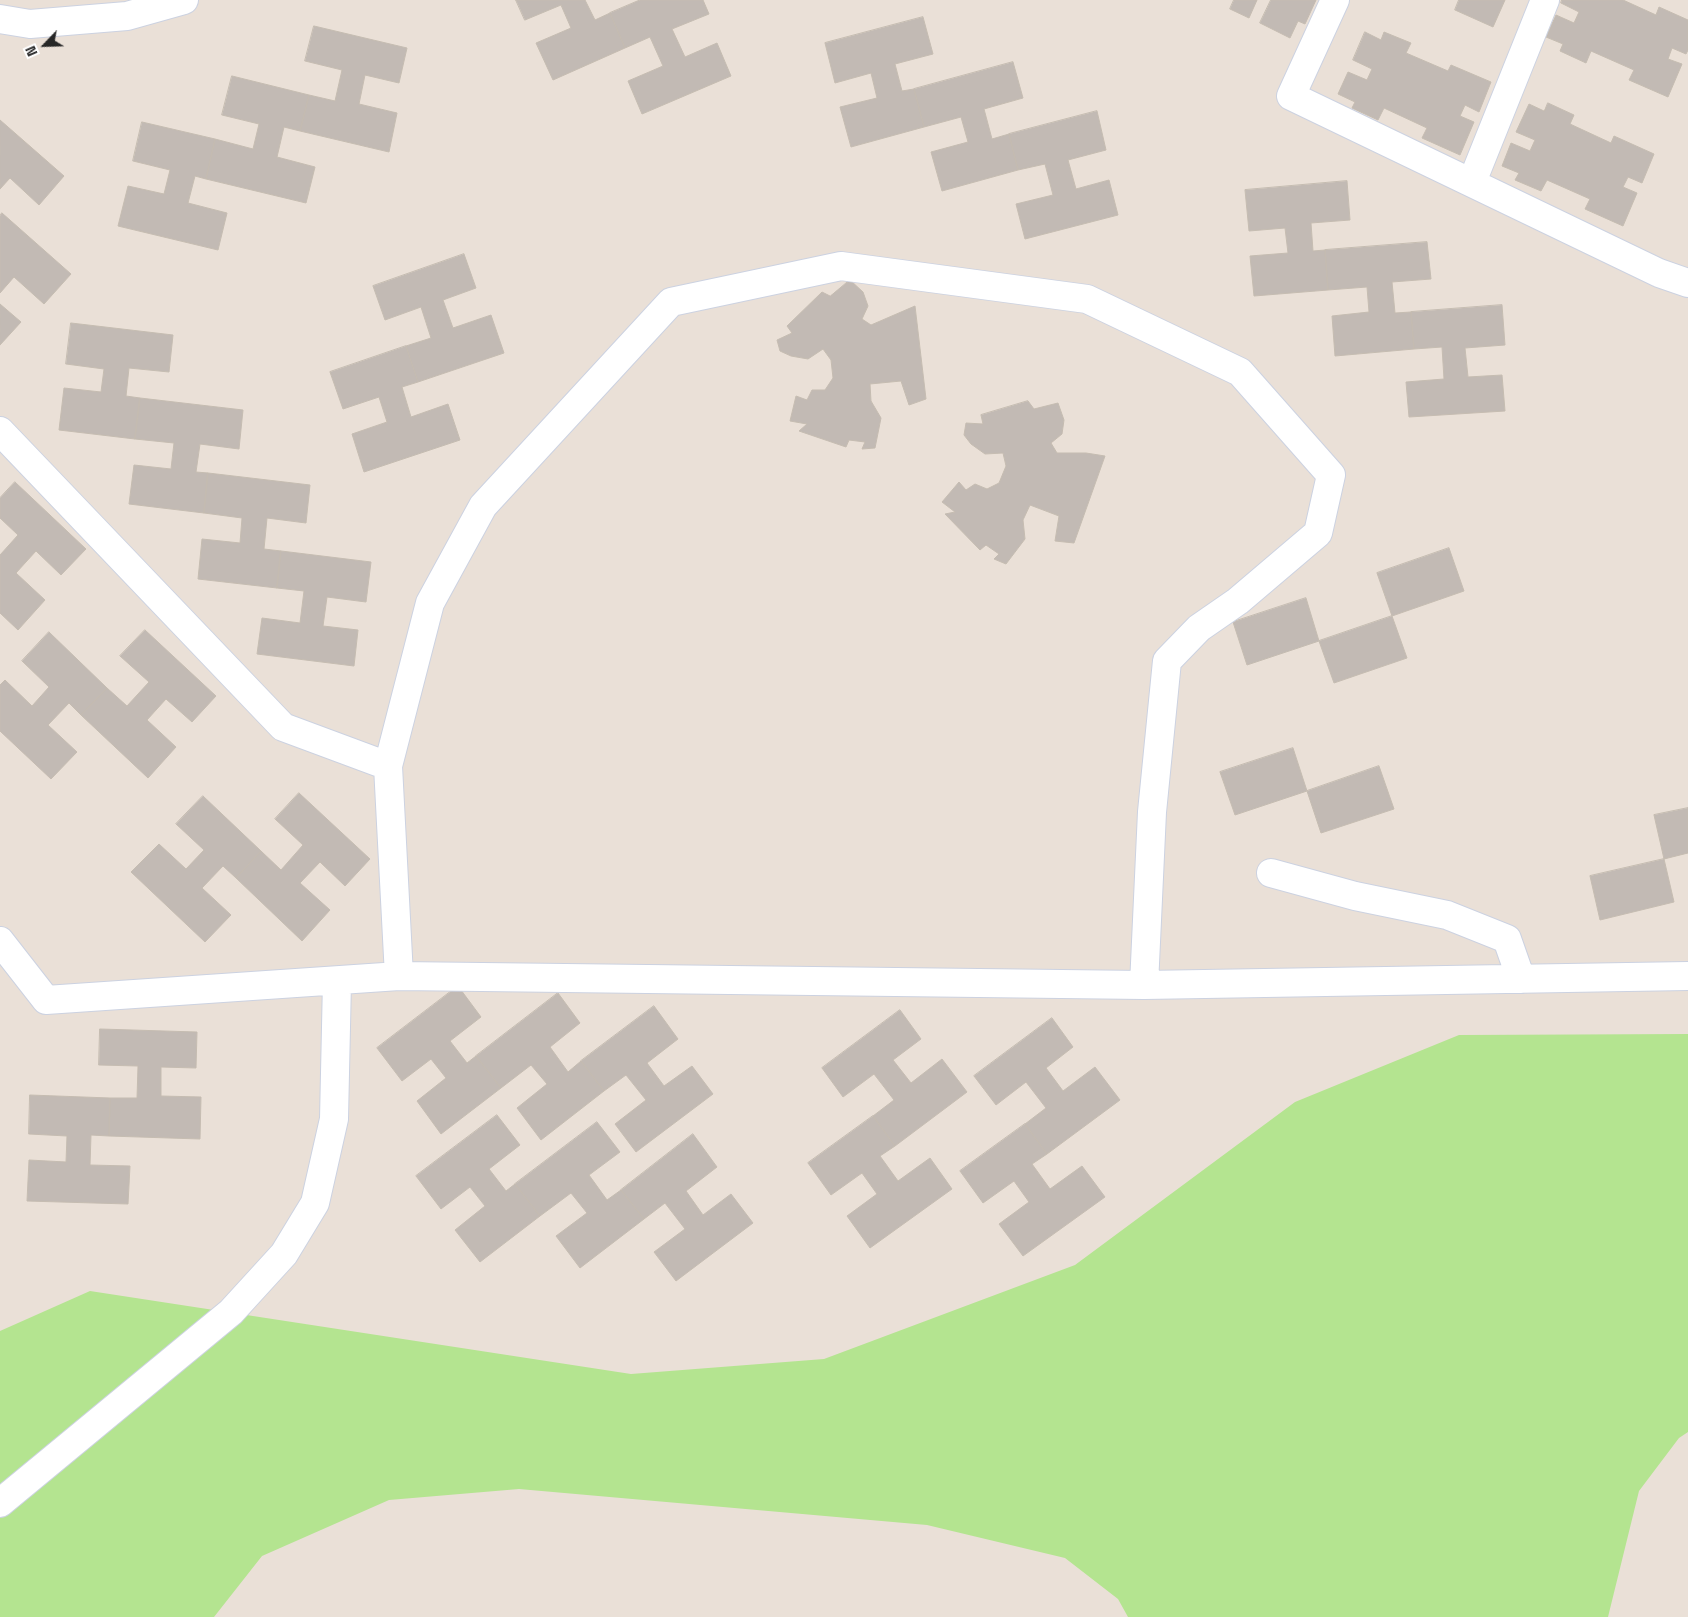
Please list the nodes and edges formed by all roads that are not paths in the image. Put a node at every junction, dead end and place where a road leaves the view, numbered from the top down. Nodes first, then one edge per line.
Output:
1 (184, 0) edge
2 (1335, 0) edge
3 (1545, 0) edge
4 (0, 19) edge
5 (1472, 182) junction
6 (1688, 283) edge
7 (0, 431) edge
8 (388, 766) junction
9 (1271, 873) dead end
10 (0, 941) edge
11 (398, 976) junction
12 (1688, 976) edge
13 (1522, 979) junction
14 (337, 981) junction
15 (1144, 985) junction
16 (0, 1504) edge

1 - 4 street
2 - 5 street
3 - 5 street
5 - 6 street
7 - 8 street
8 - 11 street
8 - 15 street
9 - 13 street
10 - 14 street
11 - 14 street
11 - 15 street
12 - 13 street
13 - 15 street
14 - 16 street

